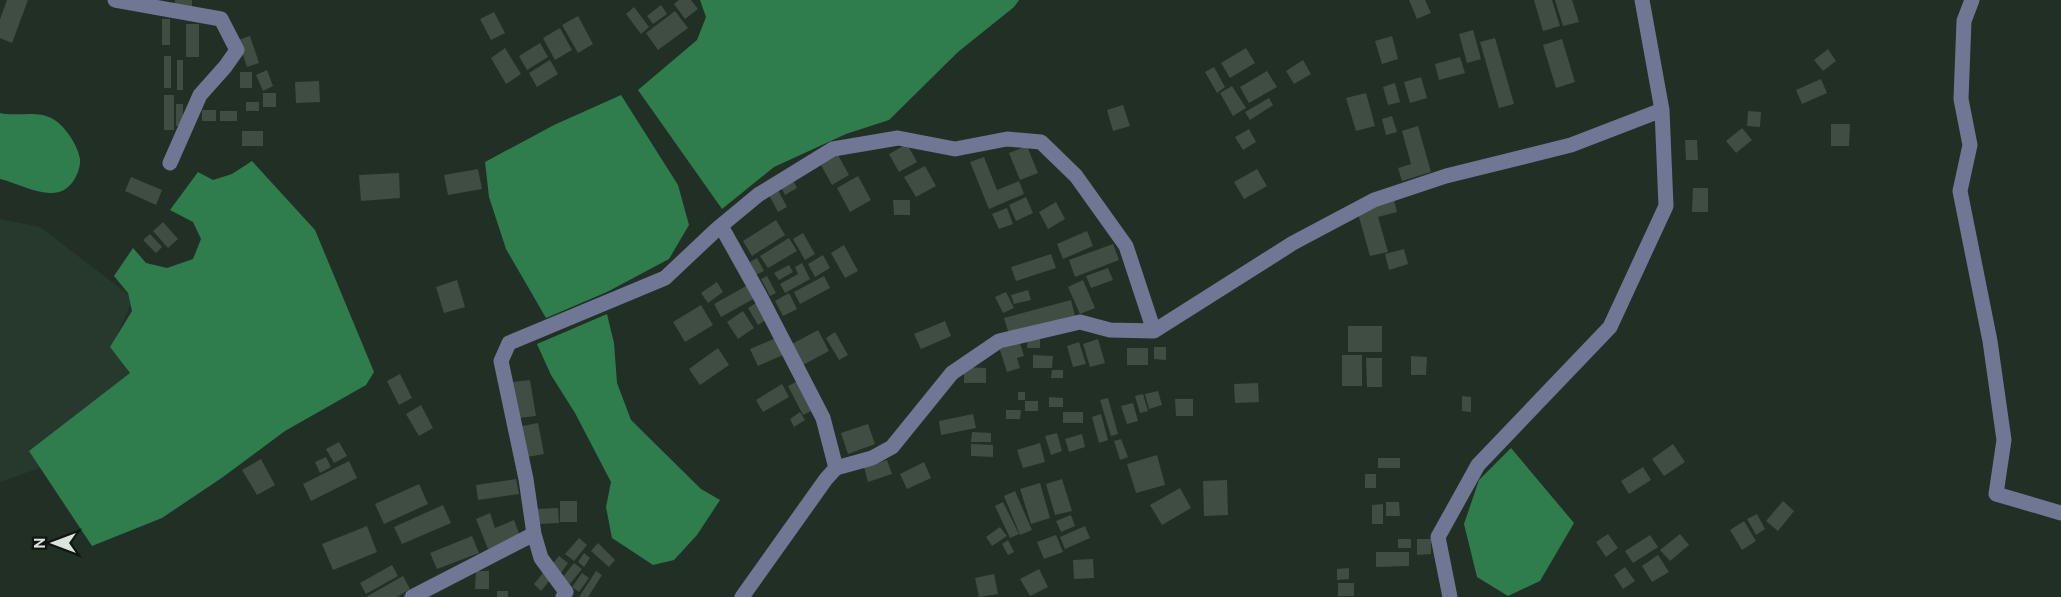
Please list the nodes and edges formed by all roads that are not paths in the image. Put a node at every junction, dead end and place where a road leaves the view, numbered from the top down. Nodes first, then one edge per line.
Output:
1 (115, 0) edge
2 (1642, 0) edge
3 (1972, 0) edge
4 (1662, 110) junction
5 (170, 163) dead end
6 (721, 226) junction
7 (1154, 331) junction
8 (836, 468) junction
9 (2061, 513) edge
10 (534, 534) junction
11 (412, 597) edge
12 (563, 597) edge
13 (742, 597) edge
14 (1450, 597) edge

1 - 5 street
2 - 4 street
3 - 9 street
4 - 7 street
4 - 14 street
6 - 7 street
6 - 8 street
6 - 10 street
7 - 8 street
8 - 13 street
10 - 11 street
10 - 12 street

